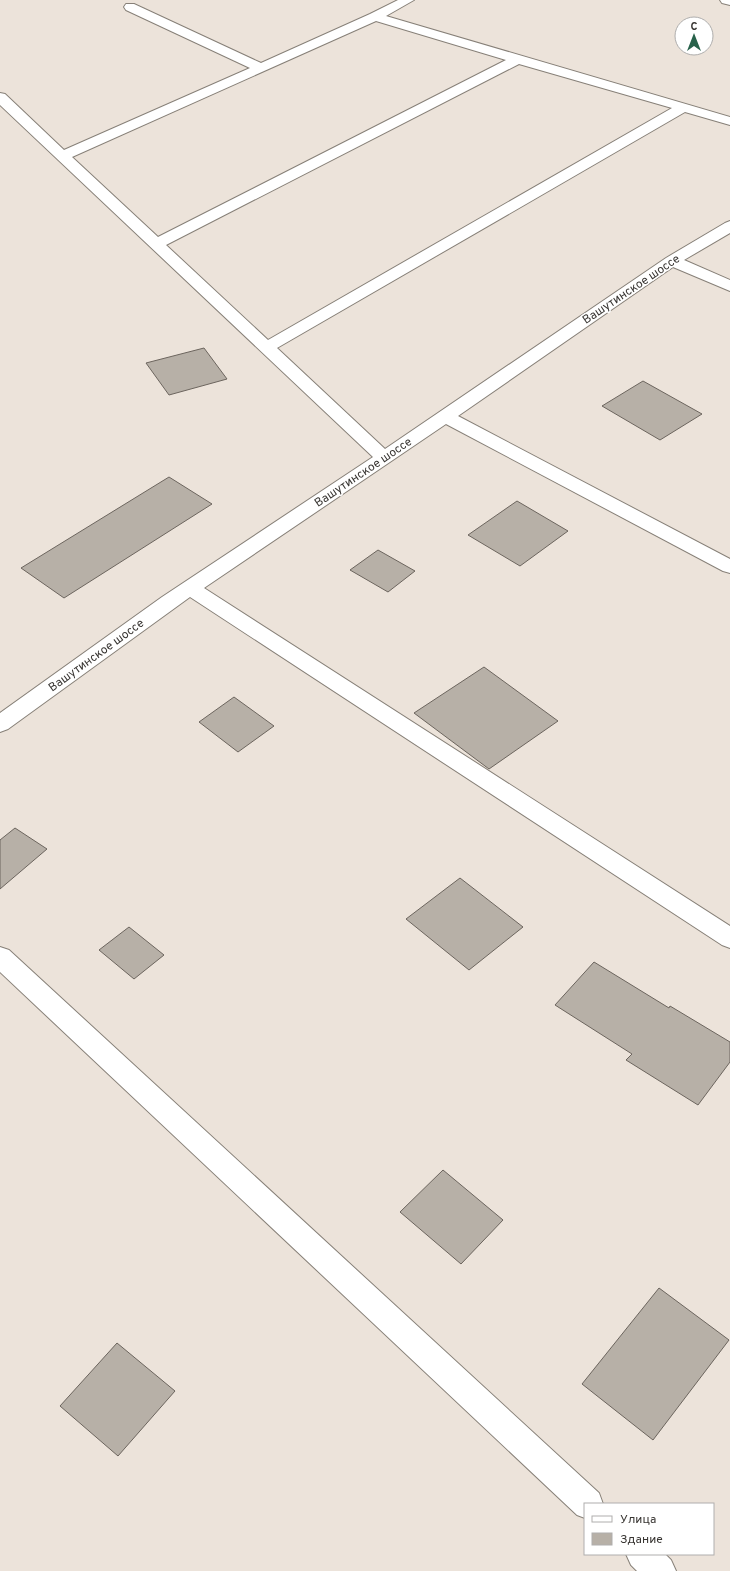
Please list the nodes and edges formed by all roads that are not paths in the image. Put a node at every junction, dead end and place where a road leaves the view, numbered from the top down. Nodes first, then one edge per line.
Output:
1 (408, 0) edge
2 (726, 0) edge
3 (730, 1) edge
4 (130, 7) dead end
5 (375, 17) junction
6 (518, 59) junction
7 (260, 68) junction
8 (0, 98) edge
9 (684, 107) junction
10 (730, 121) edge
11 (62, 156) junction
12 (730, 226) edge
13 (155, 244) junction
14 (672, 261) junction
15 (730, 286) edge
16 (266, 348) junction
17 (445, 416) junction
18 (384, 458) junction
19 (730, 567) edge
20 (190, 588) junction
21 (0, 724) edge
22 (730, 938) edge
23 (0, 957) edge
24 (587, 1503) edge
25 (643, 1555) edge
26 (660, 1571) edge

1 - 5 street
2 - 3 street
4 - 7 street
5 - 6 street
5 - 7 street
6 - 9 street
6 - 13 street
7 - 11 street
8 - 11 street
9 - 10 street
9 - 16 street
11 - 13 street
12 - 14 street, Вашутинское шоссе
13 - 16 street
14 - 15 street
14 - 17 street, Вашутинское шоссе
16 - 18 street
17 - 18 street, Вашутинское шоссе
17 - 19 street
18 - 20 street, Вашутинское шоссе
20 - 21 street, Вашутинское шоссе
20 - 22 street
23 - 24 street
25 - 26 street

